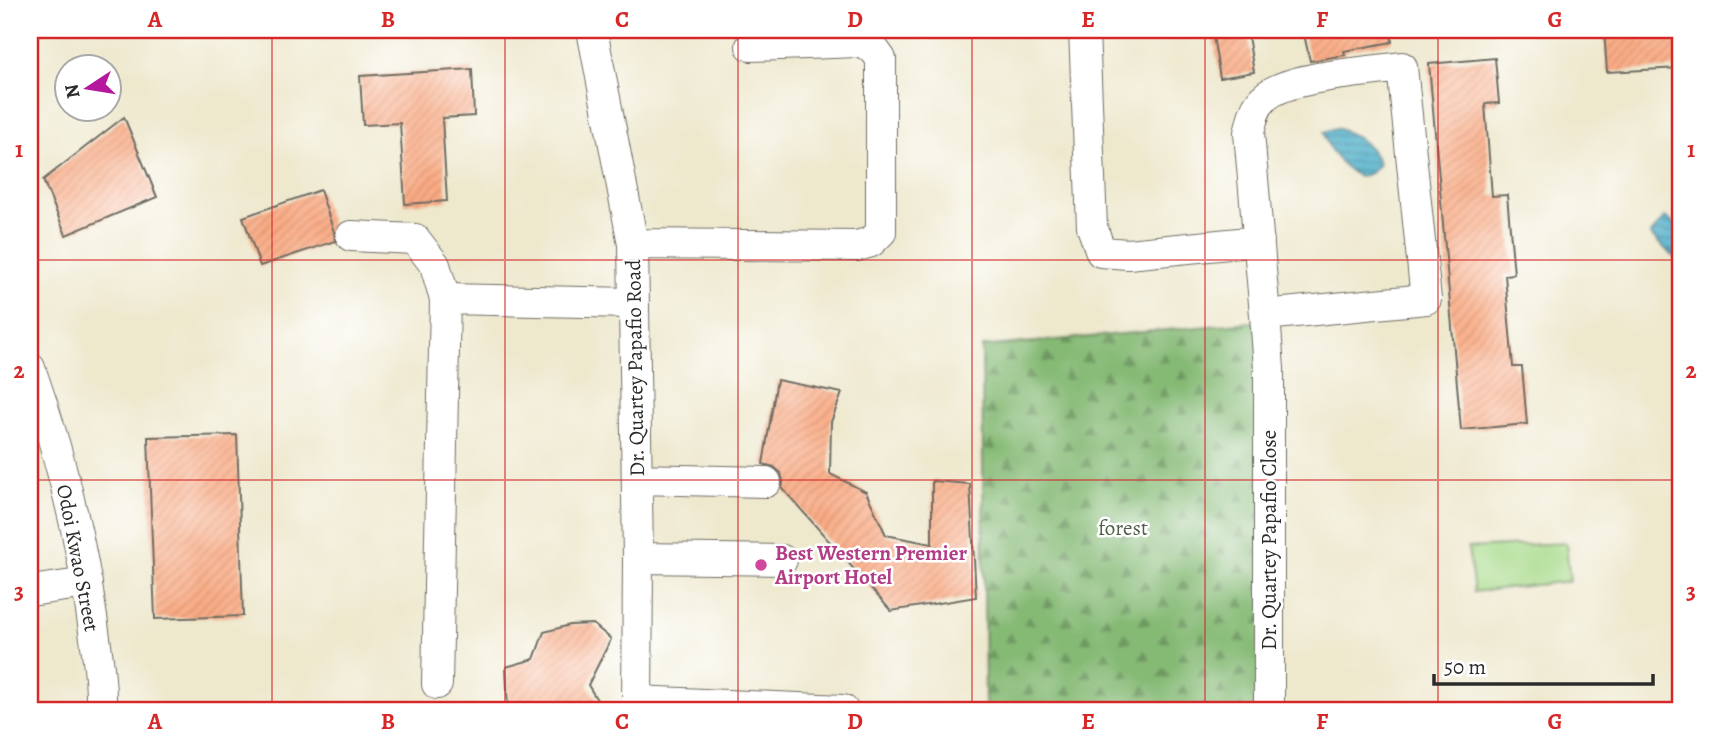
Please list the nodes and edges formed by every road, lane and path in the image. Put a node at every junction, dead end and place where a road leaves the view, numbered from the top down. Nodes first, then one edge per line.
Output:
1 (592, 30) edge
2 (1084, 30) edge
3 (751, 46) dead end
4 (351, 236) dead end
5 (1259, 240) junction
6 (633, 244) junction
7 (446, 299) junction
8 (633, 303) junction
9 (1265, 315) junction
10 (30, 368) edge
11 (637, 479) junction
12 (766, 482) dead end
13 (638, 558) junction
14 (782, 560) dead end
15 (87, 583) junction
16 (30, 591) edge
17 (437, 684) dead end
18 (637, 706) edge
19 (100, 710) edge
20 (843, 710) edge
21 (1269, 710) edge

1 - 6 street, Dr. Quartey Papafio Road
2 - 5 street
3 - 6 street
4 - 7 street
5 - 9 street, Dr. Quartey Papafio Close
5 - 9 street, Dr. Quartey Papafio Close
6 - 8 street, Dr. Quartey Papafio Road
7 - 8 street
7 - 17 street
8 - 11 street, Dr. Quartey Papafio Road
9 - 21 street, Dr. Quartey Papafio Close
10 - 15 street, Odoi Kwao Street
11 - 12 street
11 - 13 street, Dr. Quartey Papafio Road
13 - 14 street
13 - 18 street, Dr. Quartey Papafio Road
15 - 16 street
15 - 19 street, Odoi Kwao Street
18 - 20 street

